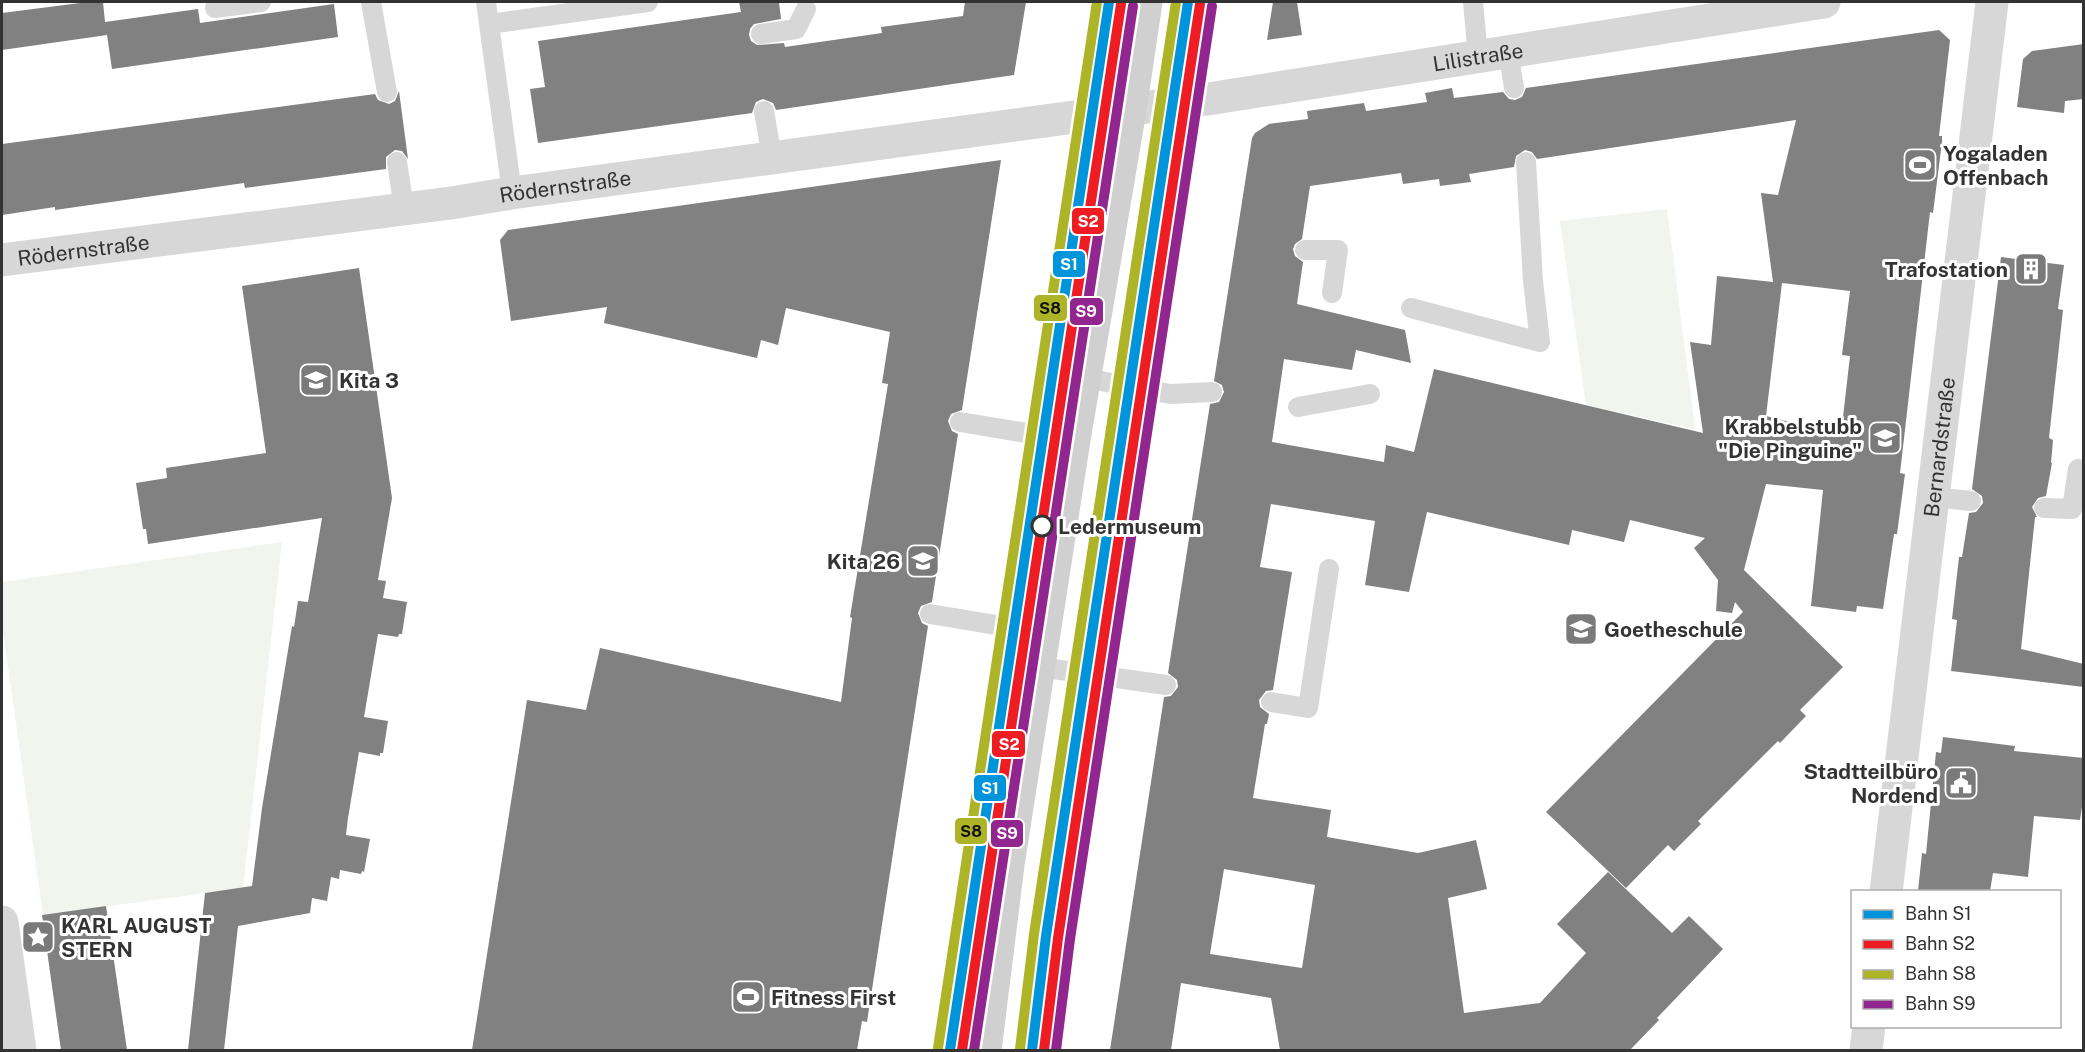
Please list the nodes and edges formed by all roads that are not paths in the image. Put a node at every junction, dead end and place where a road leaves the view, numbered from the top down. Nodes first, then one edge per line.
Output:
1 (261, 2) edge
2 (371, 2) edge
3 (486, 2) edge
4 (648, 2) edge
5 (1146, 2) edge
6 (1473, 2) edge
7 (1824, 2) edge
8 (1992, 2) edge
9 (1751, 7) edge
10 (215, 8) dead end
11 (806, 9) dead end
12 (489, 24) junction
13 (761, 34) dead end
14 (1493, 53) junction
15 (1514, 88) dead end
16 (387, 92) dead end
17 (1130, 110) junction
18 (764, 111) dead end
19 (772, 158) junction
20 (397, 162) dead end
21 (1526, 162) dead end
22 (512, 193) junction
23 (404, 208) junction
24 (1305, 250) dead end
25 (2, 260) edge
26 (1332, 293) dead end
27 (1411, 308) dead end
28 (1085, 378) junction
29 (1212, 392) dead end
30 (1370, 393) dead end
31 (1298, 407) dead end
32 (960, 422) dead end
33 (1076, 441) junction
34 (2078, 469) dead end
35 (1933, 497) junction
36 (1971, 501) dead end
37 (2044, 508) dead end
38 (1329, 569) dead end
39 (930, 614) dead end
40 (1045, 633) junction
41 (1039, 667) junction
42 (1166, 685) dead end
43 (1271, 702) dead end
44 (1886, 890) edge
45 (2, 922) edge
46 (1869, 1028) edge
47 (20, 1050) edge
48 (985, 1050) edge
49 (1866, 1050) edge

1 - 10 lane
2 - 16 lane
3 - 12 lane
4 - 12 lane
5 - 17 main road
6 - 14 lane
7 - 9 street, Lilistraße
8 - 35 street, Bernardstraße
9 - 14 street, Lilistraße
11 - 13 lane
12 - 22 lane
14 - 15 lane
14 - 17 street, Lilistraße
17 - 19 street, Rödernstraße
17 - 28 main road
18 - 19 lane
19 - 22 street, Rödernstraße
20 - 23 lane
21 - 27 lane
22 - 23 street, Rödernstraße
23 - 25 street, Rödernstraße
24 - 26 lane
28 - 29 lane
28 - 33 main road
30 - 31 lane
32 - 33 lane
33 - 40 main road
34 - 37 lane
35 - 36 lane
35 - 44 street, Bernardstraße
38 - 43 lane
39 - 40 lane
40 - 41 main road
41 - 42 lane
41 - 48 main road
45 - 47 street
46 - 49 street

